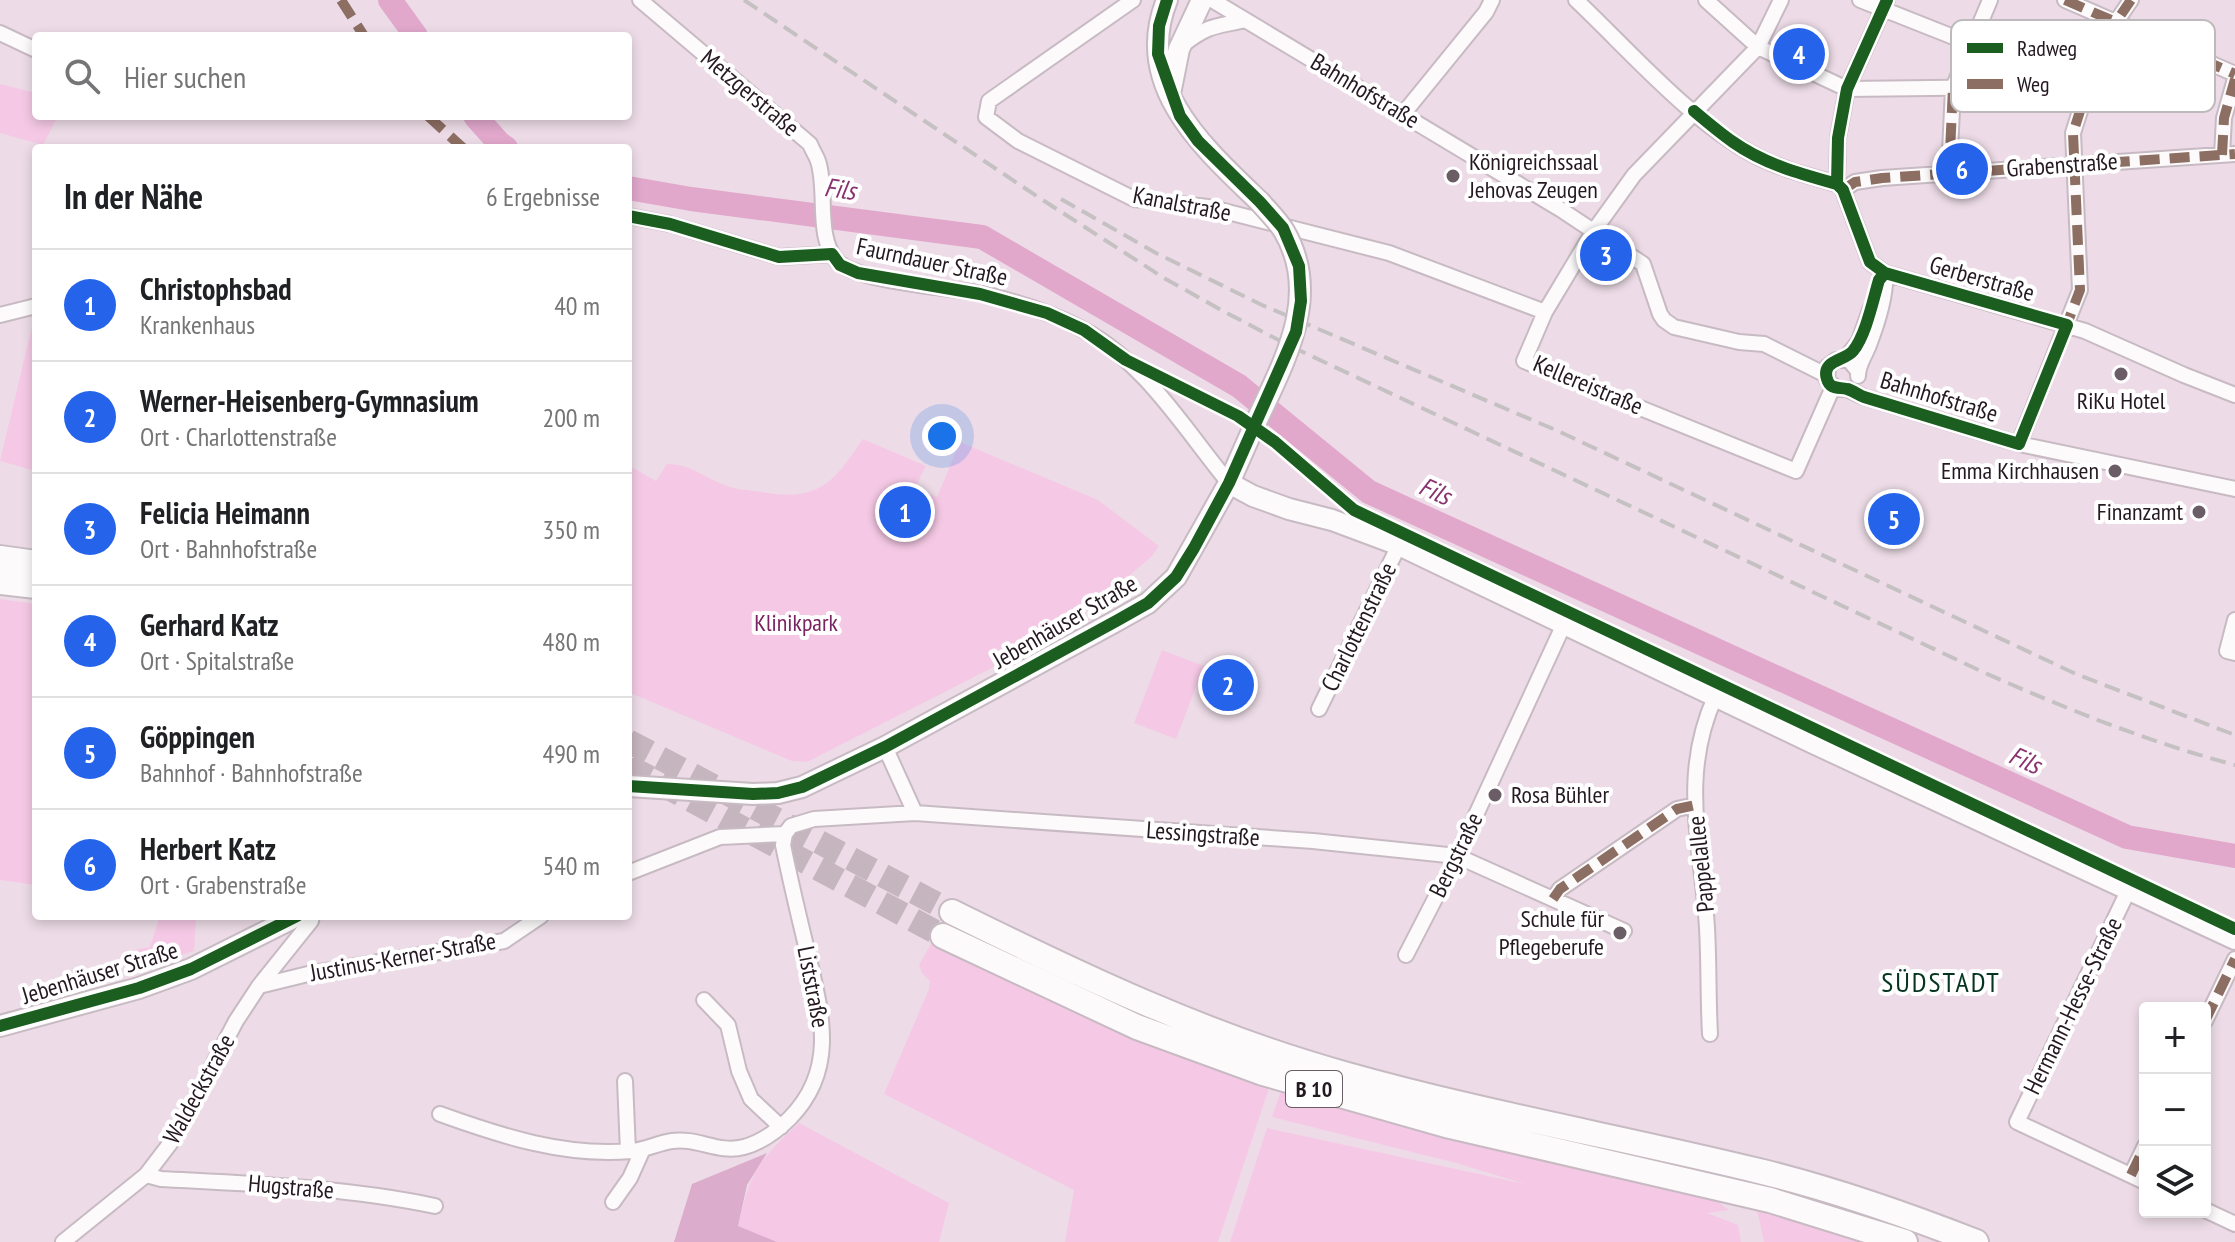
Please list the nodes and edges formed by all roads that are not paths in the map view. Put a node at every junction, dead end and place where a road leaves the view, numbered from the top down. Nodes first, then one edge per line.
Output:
1 (640, 0) edge
2 (1133, 0) edge
3 (1167, 0) edge
4 (1202, 0) edge
5 (1212, 0) edge
6 (1492, 0) edge
7 (1576, 0) edge
8 (1706, 0) edge
9 (1781, 0) edge
10 (1860, 0) edge
11 (1990, 0) edge
12 (2065, 0) edge
13 (2131, 0) edge
14 (1885, 5) edge
15 (1245, 20) junction
16 (1981, 20) edge
17 (2111, 20) edge
18 (2117, 20) edge
19 (0, 33) edge
20 (1951, 35) edge
21 (1758, 47) junction
22 (32, 48) edge
23 (1179, 49) junction
24 (2215, 68) edge
25 (2235, 77) edge
26 (1951, 88) edge
27 (1847, 89) junction
28 (1170, 93) junction
29 (1694, 111) junction
30 (1952, 112) edge
31 (2080, 112) edge
32 (1403, 114) junction
33 (2228, 155) edge
34 (2074, 164) junction
35 (1949, 173) junction
36 (1840, 187) junction
37 (632, 217) edge
38 (1593, 232) junction
39 (832, 254) junction
40 (1885, 273) junction
41 (32, 307) edge
42 (1545, 312) junction
43 (0, 315) edge
44 (2067, 325) junction
45 (1845, 359) junction
46 (1857, 370) junction
47 (1835, 383) junction
48 (2235, 395) edge
49 (2019, 444) junction
50 (1229, 483) junction
51 (2235, 489) edge
52 (1399, 545) junction
53 (0, 558) edge
54 (32, 562) edge
55 (0, 582) edge
56 (32, 586) edge
57 (2235, 620) edge
58 (1564, 624) junction
59 (2231, 652) edge
60 (1715, 697) junction
61 (1319, 709) dead end
62 (885, 747) junction
63 (632, 786) edge
64 (1695, 805) junction
65 (915, 813) junction
66 (785, 834) junction
67 (1457, 856) junction
68 (632, 871) edge
69 (2129, 889) junction
70 (1553, 899) junction
71 (952, 912) tunnel mouth
72 (289, 920) edge
73 (311, 920) edge
74 (535, 920) edge
75 (1624, 931) dead end
76 (943, 936) tunnel mouth
77 (2235, 939) edge
78 (1406, 955) dead end
79 (2235, 959) edge
80 (259, 986) junction
81 (704, 1000) dead end
82 (2211, 1009) edge
83 (0, 1026) edge
84 (1710, 1034) dead end
85 (625, 1081) dead end
86 (440, 1114) dead end
87 (781, 1127) junction
88 (635, 1150) junction
89 (146, 1175) junction
90 (2138, 1179) edge
91 (613, 1202) dead end
92 (435, 1206) dead end
93 (2211, 1213) edge
94 (2235, 1224) edge
95 (63, 1242) edge
96 (1905, 1242) edge
97 (1976, 1242) edge

1 - 39 street, Metzgerstraße
2 - 42 street, Kanalstraße
3 - 28 main road, Jebenhäuser Straße
4 - 23 main road
5 - 15 street, Bahnhofstraße
6 - 32 street
7 - 29 street
8 - 21 street
9 - 21 street, Kellereistraße
10 - 14 street
11 - 16 street
12 - 17 street
13 - 18 street
14 - 20 street
14 - 27 street
15 - 23 street
15 - 32 street, Bahnhofstraße
19 - 22 street
21 - 27 street
21 - 29 street, Kellereistraße
23 - 28 main road
24 - 25 street
25 - 33 street
26 - 27 street
27 - 36 street
28 - 50 main road, Jebenhäuser Straße, bridge
29 - 36 street
29 - 38 street, Kellereistraße
30 - 35 street
31 - 34 street
32 - 38 street, Bahnhofstraße
33 - 34 street, Grabenstraße
34 - 35 street, Grabenstraße
34 - 44 street
35 - 36 street, Grabenstraße
36 - 40 street
37 - 39 street, Faurndauer Straße
38 - 42 street, Kellereistraße
38 - 47 street, Bahnhofstraße
39 - 50 street, Faurndauer Straße
40 - 44 street, Gerberstraße
40 - 45 street
40 - 46 street
41 - 43 street
42 - 47 street, Kellereistraße
44 - 48 street, Gerberstraße
44 - 49 street
45 - 46 street
45 - 47 street
46 - 47 street
47 - 49 street, Bahnhofstraße
49 - 51 street, Bahnhofstraße
50 - 52 main road
50 - 62 main road, Jebenhäuser Straße
52 - 58 main road
52 - 61 street, Charlottenstraße
53 - 54 highway
55 - 56 highway
57 - 59 street
58 - 60 main road
58 - 67 street, Bergstraße
60 - 64 street, Pappelallee
60 - 69 main road
62 - 63 main road, Jebenhäuser Straße
62 - 65 street
64 - 70 street
64 - 84 street, Pappelallee
65 - 66 street
65 - 67 street, Lessingstraße
66 - 68 street
66 - 87 street, Liststraße
67 - 70 street, Lessingstraße
67 - 78 street, Bergstraße
69 - 77 main road
69 - 90 street, Hermann-Hesse-Straße
70 - 75 street, Lessingstraße
71 - 97 highway, B 10
72 - 83 main road, Jebenhäuser Straße
73 - 80 street, Waldeckstraße
74 - 80 street, Justinus-Kerner-Straße
76 - 96 highway, B 10
79 - 82 street
80 - 89 street, Waldeckstraße
81 - 87 street
85 - 88 street
86 - 88 street, Liststraße
87 - 88 street, Liststraße
88 - 91 street
89 - 92 street, Hugstraße
89 - 95 street, Waldeckstraße
93 - 94 street

